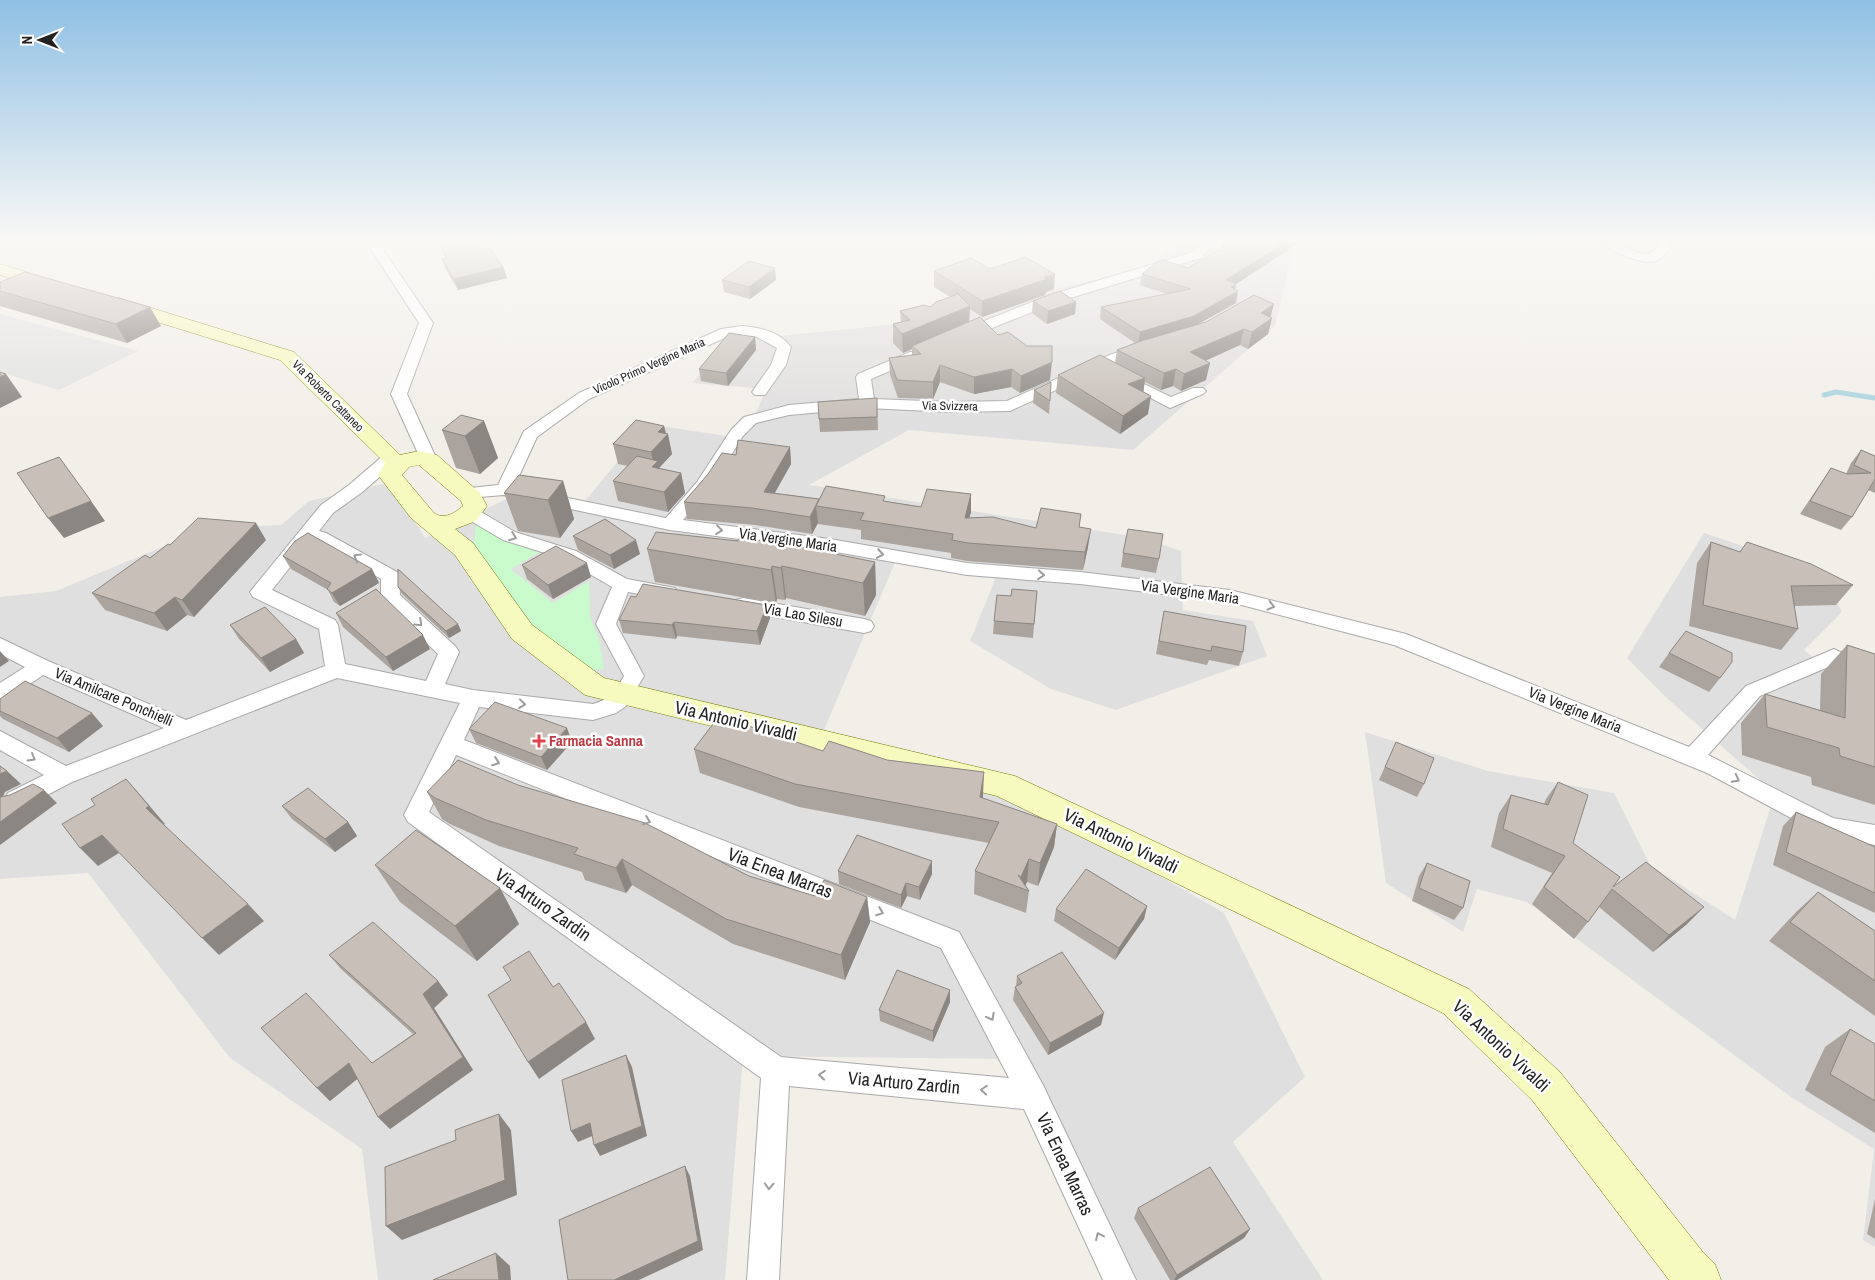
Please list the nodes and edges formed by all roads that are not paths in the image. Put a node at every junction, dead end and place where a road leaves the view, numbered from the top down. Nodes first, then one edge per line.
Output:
1 (108, 302) edge
2 (412, 302) edge
3 (1048, 302) edge
4 (952, 339) edge
5 (1161, 344) edge
6 (926, 350) edge
7 (1100, 366) junction
8 (1198, 391) dead end
9 (760, 392) dead end
10 (868, 403) junction
11 (404, 468) junction
12 (355, 490) junction
13 (504, 490) junction
14 (468, 507) junction
15 (426, 519) junction
16 (670, 524) junction
17 (304, 537) junction
18 (464, 549) junction
19 (622, 585) junction
20 (690, 596) edge
21 (729, 603) edge
22 (864, 626) dead end
23 (0, 645) edge
24 (41, 666) junction
25 (336, 670) junction
26 (1875, 678) edge
27 (432, 690) junction
28 (0, 694) edge
29 (624, 694) junction
30 (473, 698) junction
31 (187, 729) junction
32 (0, 739) edge
33 (451, 744) junction
34 (1692, 758) junction
35 (64, 776) junction
36 (15, 800) edge
37 (1875, 835) edge
38 (776, 1071) junction
39 (1033, 1095) junction
40 (763, 1280) edge
41 (1120, 1280) edge
42 (1699, 1280) edge

1 - 11 main road, Via Roberto Cattaneo
2 - 11 street
3 - 4 street
5 - 7 street, Via Svizzera
6 - 10 street
7 - 8 street
7 - 10 street, Via Svizzera
9 - 13 street, Vicolo Primo Vergine Maria
10 - 16 street, Via Svizzera
11 - 12 street
11 - 12 street
11 - 14 main road
11 - 15 main road, Via Antonio Vivaldi
12 - 17 street
13 - 14 street, Via Vergine Maria
13 - 16 street, Via Vergine Maria
14 - 15 main road
14 - 18 main road
14 -> 19 street
15 - 18 main road, Via Antonio Vivaldi
16 -> 34 street, Via Vergine Maria
17 - 25 street
17 - 27 street
18 - 29 main road, Via Antonio Vivaldi
19 - 20 street
19 - 29 street
21 - 22 street, Via Lao Silesu
23 - 24 street, Via Amilcare Ponchielli
24 - 28 street, Via Amilcare Ponchielli
24 - 31 street, Via Amilcare Ponchielli
25 - 27 street
25 - 31 street
26 - 34 street
27 - 30 street
30 -> 29 street
29 - 42 main road, Via Antonio Vivaldi
30 - 33 street, Via Arturo Zardin
31 - 35 street
32 -> 35 street
33 - 38 street, Via Arturo Zardin
33 -> 39 street, Via Enea Marras
34 -> 37 street, Via Vergine Maria
35 - 36 street
39 -> 38 street, Via Arturo Zardin
38 -> 40 street
41 -> 39 street, Via Enea Marras

